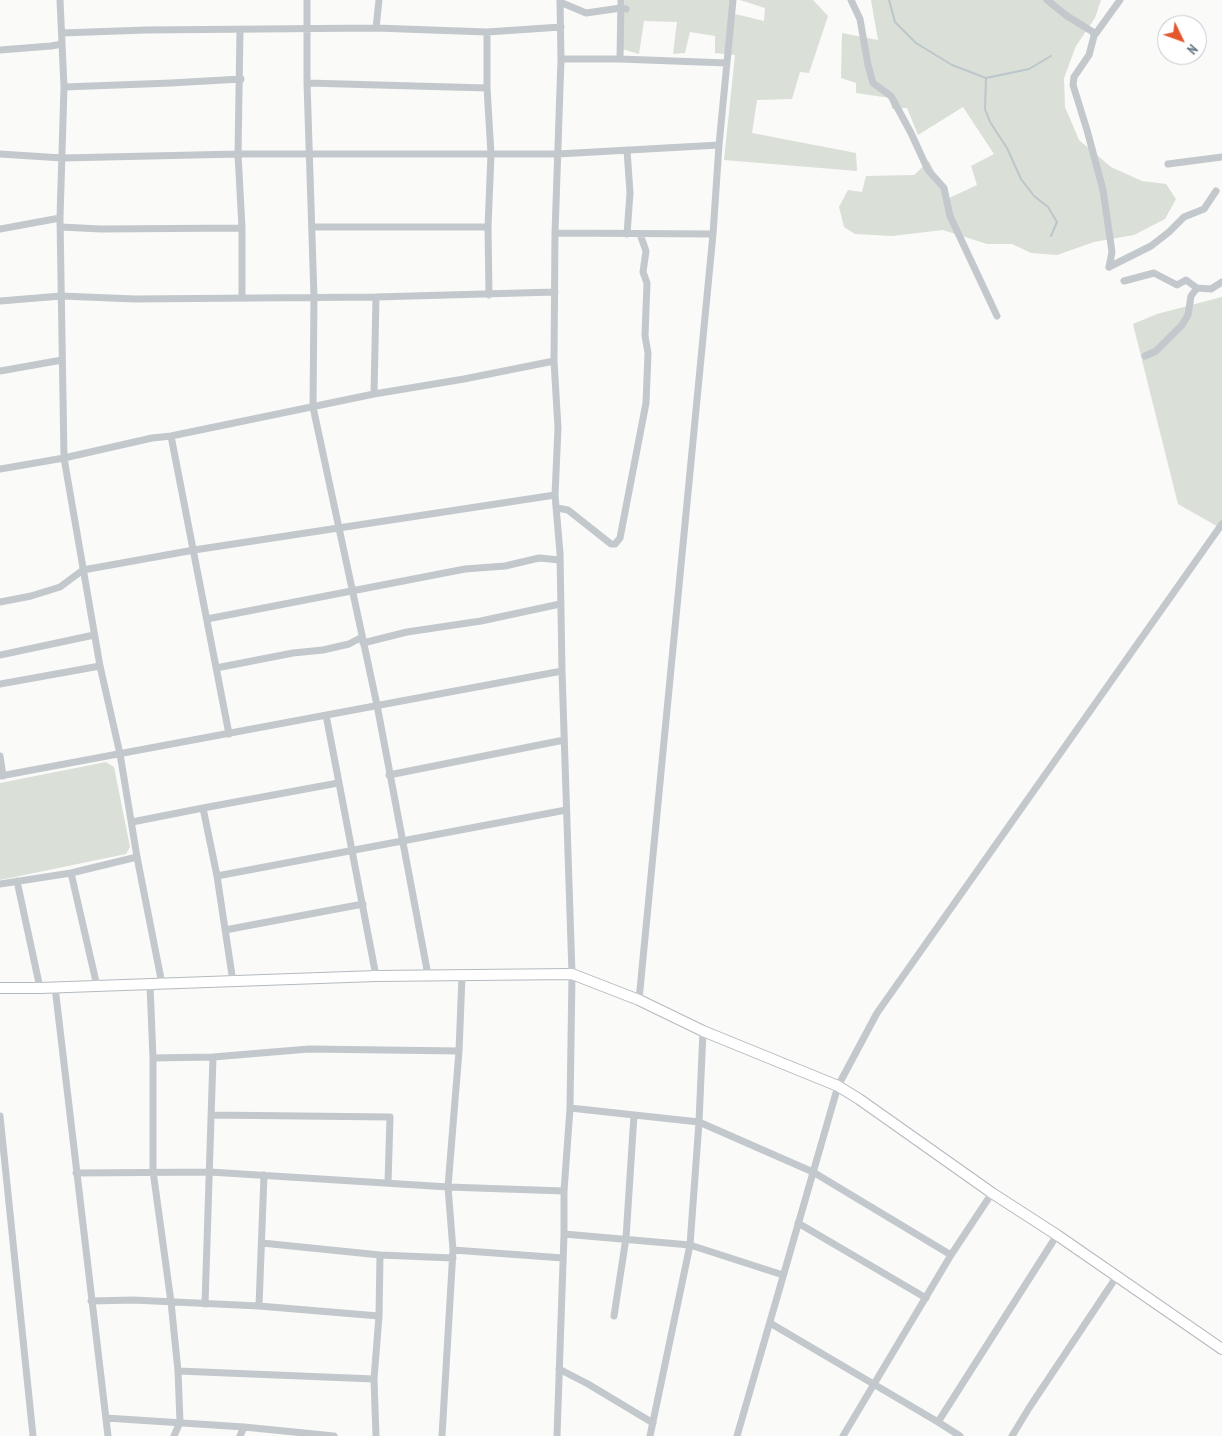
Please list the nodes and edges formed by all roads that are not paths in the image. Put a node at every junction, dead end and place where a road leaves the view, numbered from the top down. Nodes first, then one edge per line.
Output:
1 (60, 0) edge
2 (308, 0) edge
3 (379, 0) edge
4 (733, 0) edge
5 (852, 0) edge
6 (1047, 0) edge
7 (1120, 0) edge
8 (560, 1) edge
9 (623, 6) edge
10 (560, 27) junction
11 (376, 28) junction
12 (307, 29) junction
13 (240, 30) junction
14 (487, 32) junction
15 (62, 33) junction
16 (1094, 36) junction
17 (62, 44) junction
18 (0, 50) edge
19 (562, 59) junction
20 (620, 59) junction
21 (727, 63) junction
22 (241, 79) junction
23 (307, 83) junction
24 (64, 87) junction
25 (487, 88) junction
26 (719, 145) junction
27 (627, 150) junction
28 (0, 154) edge
29 (238, 154) junction
30 (310, 154) junction
31 (491, 154) junction
32 (558, 154) junction
33 (1222, 157) edge
34 (62, 158) junction
35 (1168, 164) dead end
36 (1216, 191) dead end
37 (60, 218) junction
38 (61, 227) junction
39 (313, 227) junction
40 (488, 227) junction
41 (242, 228) junction
42 (0, 229) edge
43 (555, 234) junction
44 (627, 234) junction
45 (640, 234) junction
46 (713, 234) junction
47 (1124, 280) dead end
48 (1222, 282) edge
49 (1197, 288) junction
50 (555, 292) junction
51 (489, 295) junction
52 (61, 296) junction
53 (314, 297) junction
54 (376, 297) junction
55 (242, 298) junction
56 (0, 301) edge
57 (997, 316) dead end
58 (1144, 356) dead end
59 (62, 360) junction
60 (554, 360) junction
61 (0, 371) edge
62 (374, 394) junction
63 (313, 407) junction
64 (171, 436) junction
65 (64, 458) junction
66 (0, 469) edge
67 (555, 495) junction
68 (557, 508) junction
69 (1222, 524) edge
70 (338, 528) junction
71 (194, 550) junction
72 (560, 560) junction
73 (83, 570) junction
74 (352, 590) junction
75 (0, 602) edge
76 (560, 604) junction
77 (207, 619) junction
78 (94, 635) junction
79 (363, 640) junction
80 (0, 655) edge
81 (100, 666) junction
82 (216, 668) junction
83 (562, 671) junction
84 (0, 684) edge
85 (377, 705) junction
86 (326, 715) junction
87 (229, 734) junction
88 (564, 740) junction
89 (120, 754) junction
90 (0, 756) edge
91 (389, 775) junction
92 (2, 776) edge
93 (338, 784) junction
94 (203, 808) junction
95 (566, 810) junction
96 (132, 822) junction
97 (401, 841) junction
98 (353, 851) junction
99 (137, 857) junction
100 (71, 872) junction
101 (217, 876) junction
102 (17, 881) junction
103 (0, 884) edge
104 (363, 904) junction
105 (225, 930) junction
106 (572, 974) junction
107 (428, 975) junction
108 (376, 976) junction
109 (462, 976) junction
110 (233, 982) junction
111 (150, 984) junction
112 (162, 984) junction
113 (97, 986) junction
114 (55, 987) junction
115 (0, 988) edge
116 (40, 988) junction
117 (638, 1000) junction
118 (703, 1031) junction
119 (459, 1051) junction
120 (213, 1057) junction
121 (153, 1058) junction
122 (838, 1086) junction
123 (570, 1108) junction
124 (211, 1114) junction
125 (634, 1115) junction
126 (0, 1116) edge
127 (699, 1122) junction
128 (153, 1171) junction
129 (210, 1172) junction
130 (813, 1172) junction
131 (76, 1173) junction
132 (264, 1175) junction
133 (388, 1183) junction
134 (448, 1187) junction
135 (564, 1191) junction
136 (992, 1193) junction
137 (798, 1223) junction
138 (564, 1234) junction
139 (1057, 1235) junction
140 (626, 1238) junction
141 (262, 1243) junction
142 (690, 1245) junction
143 (453, 1254) junction
144 (380, 1255) junction
145 (951, 1255) junction
146 (564, 1258) junction
147 (784, 1275) junction
148 (1117, 1276) junction
149 (926, 1298) junction
150 (91, 1301) junction
151 (171, 1302) junction
152 (205, 1304) junction
153 (258, 1306) junction
154 (379, 1316) junction
155 (614, 1316) dead end
156 (770, 1323) junction
157 (1222, 1348) edge
158 (559, 1369) junction
159 (178, 1371) junction
160 (374, 1379) junction
161 (874, 1384) junction
162 (106, 1418) junction
163 (180, 1422) junction
164 (938, 1422) junction
165 (653, 1423) junction
166 (244, 1427) junction
167 (33, 1436) edge
168 (108, 1436) edge
169 (174, 1436) edge
170 (240, 1436) edge
171 (334, 1436) edge
172 (376, 1436) edge
173 (442, 1436) edge
174 (557, 1436) edge
175 (650, 1436) edge
176 (737, 1436) edge
177 (843, 1436) edge
178 (960, 1436) edge
179 (1012, 1436) edge

1 - 15 street
2 - 12 street
3 - 11 street
4 - 21 street
5 - 57 street
6 - 16 street
7 - 16 street
8 - 9 street
8 - 10 street
9 - 20 street
10 - 14 street
10 - 19 street
11 - 12 street
11 - 14 street
12 - 13 street
12 - 23 street
13 - 15 street
13 - 22 street
14 - 25 street
15 - 17 street
16 - 36 street
17 - 18 street
17 - 24 street
19 - 20 street
19 - 32 street
20 - 21 street
21 - 26 street
22 - 24 street
22 - 29 street
23 - 25 street
23 - 30 street
24 - 34 street
25 - 31 street
26 - 27 street
26 - 46 street
27 - 32 street
27 - 44 street
28 - 34 street
29 - 30 street
29 - 34 street
29 - 41 street
30 - 31 street
30 - 39 street
31 - 32 street
31 - 40 street
32 - 43 street
33 - 35 street
34 - 37 street
37 - 38 street
37 - 42 street
38 - 41 street
38 - 52 street
39 - 40 street
39 - 53 street
40 - 51 street
41 - 55 street
43 - 44 street
43 - 50 street
44 - 45 street
45 - 46 street
45 - 68 street
46 - 117 street
47 - 49 street
48 - 49 street
49 - 58 street
50 - 51 street
50 - 60 street
51 - 54 street
52 - 55 street
52 - 56 street
52 - 59 street
53 - 54 street
53 - 55 street
53 - 63 street
54 - 62 street
59 - 61 street
59 - 65 street
60 - 62 street
60 - 67 street
62 - 63 street
63 - 64 street
63 - 70 street
64 - 65 street
64 - 71 street
65 - 66 street
65 - 73 street
67 - 68 street
67 - 70 street
68 - 72 street
69 - 122 street
70 - 71 street
70 - 74 street
71 - 73 street
71 - 77 street
72 - 74 street
72 - 76 street
73 - 75 street
73 - 78 street
74 - 77 street
74 - 79 street
76 - 79 street
76 - 83 street
77 - 82 street
78 - 80 street
78 - 81 street
79 - 82 street
79 - 85 street
81 - 84 street
81 - 89 street
82 - 87 street
83 - 85 street
83 - 88 street
85 - 86 street
85 - 91 street
86 - 87 street
86 - 93 street
87 - 89 street
88 - 91 street
88 - 95 street
89 - 92 street
89 - 96 street
90 - 92 street
91 - 97 street
93 - 94 street
93 - 98 street
94 - 96 street
94 - 101 street
95 - 97 street
95 - 106 street
96 - 99 street
97 - 98 street
97 - 107 street
98 - 101 street
98 - 104 street
99 - 100 street
99 - 112 street
100 - 102 street
100 - 113 street
101 - 105 street
102 - 103 street
102 - 116 street
104 - 105 street
104 - 108 street
105 - 110 street
106 - 109 street
106 - 117 street
106 - 123 street
107 - 108 street
107 - 109 street
108 - 110 street
109 - 119 street
110 - 112 street
111 - 112 street
111 - 113 street
111 - 121 street
113 - 114 street
114 - 116 street
114 - 131 street
115 - 116 street
117 - 118 street
118 - 122 street
118 - 127 street
119 - 120 street
119 - 134 street
120 - 121 street
120 - 124 street
121 - 128 street
122 - 130 street
122 - 136 street
123 - 125 street
123 - 135 street
124 - 129 street
124 - 133 street
125 - 127 street
125 - 140 street
126 - 167 street
127 - 130 street
127 - 142 street
128 - 129 street
128 - 131 street
128 - 151 street
129 - 132 street
129 - 152 street
130 - 137 street
130 - 145 street
131 - 150 street
132 - 133 street
132 - 141 street
133 - 134 street
134 - 135 street
134 - 143 street
135 - 138 street
136 - 139 street
136 - 145 street
137 - 147 street
137 - 149 street
138 - 140 street
138 - 146 street
139 - 148 street
139 - 164 street
140 - 142 street
140 - 155 street
141 - 144 street
141 - 153 street
142 - 147 street
142 - 165 street
143 - 144 street
143 - 146 street
143 - 173 street
144 - 154 street
145 - 149 street
146 - 158 street
147 - 156 street
148 - 157 street
148 - 179 street
149 - 161 street
150 - 151 street
150 - 162 street
151 - 152 street
151 - 159 street
152 - 153 street
153 - 154 street
154 - 160 street
156 - 161 street
156 - 176 street
158 - 165 street
158 - 174 street
159 - 160 street
159 - 163 street
160 - 172 street
161 - 164 street
161 - 177 street
162 - 163 street
162 - 168 street
163 - 166 street
163 - 169 street
164 - 178 street
165 - 175 street
166 - 170 street
166 - 171 street

